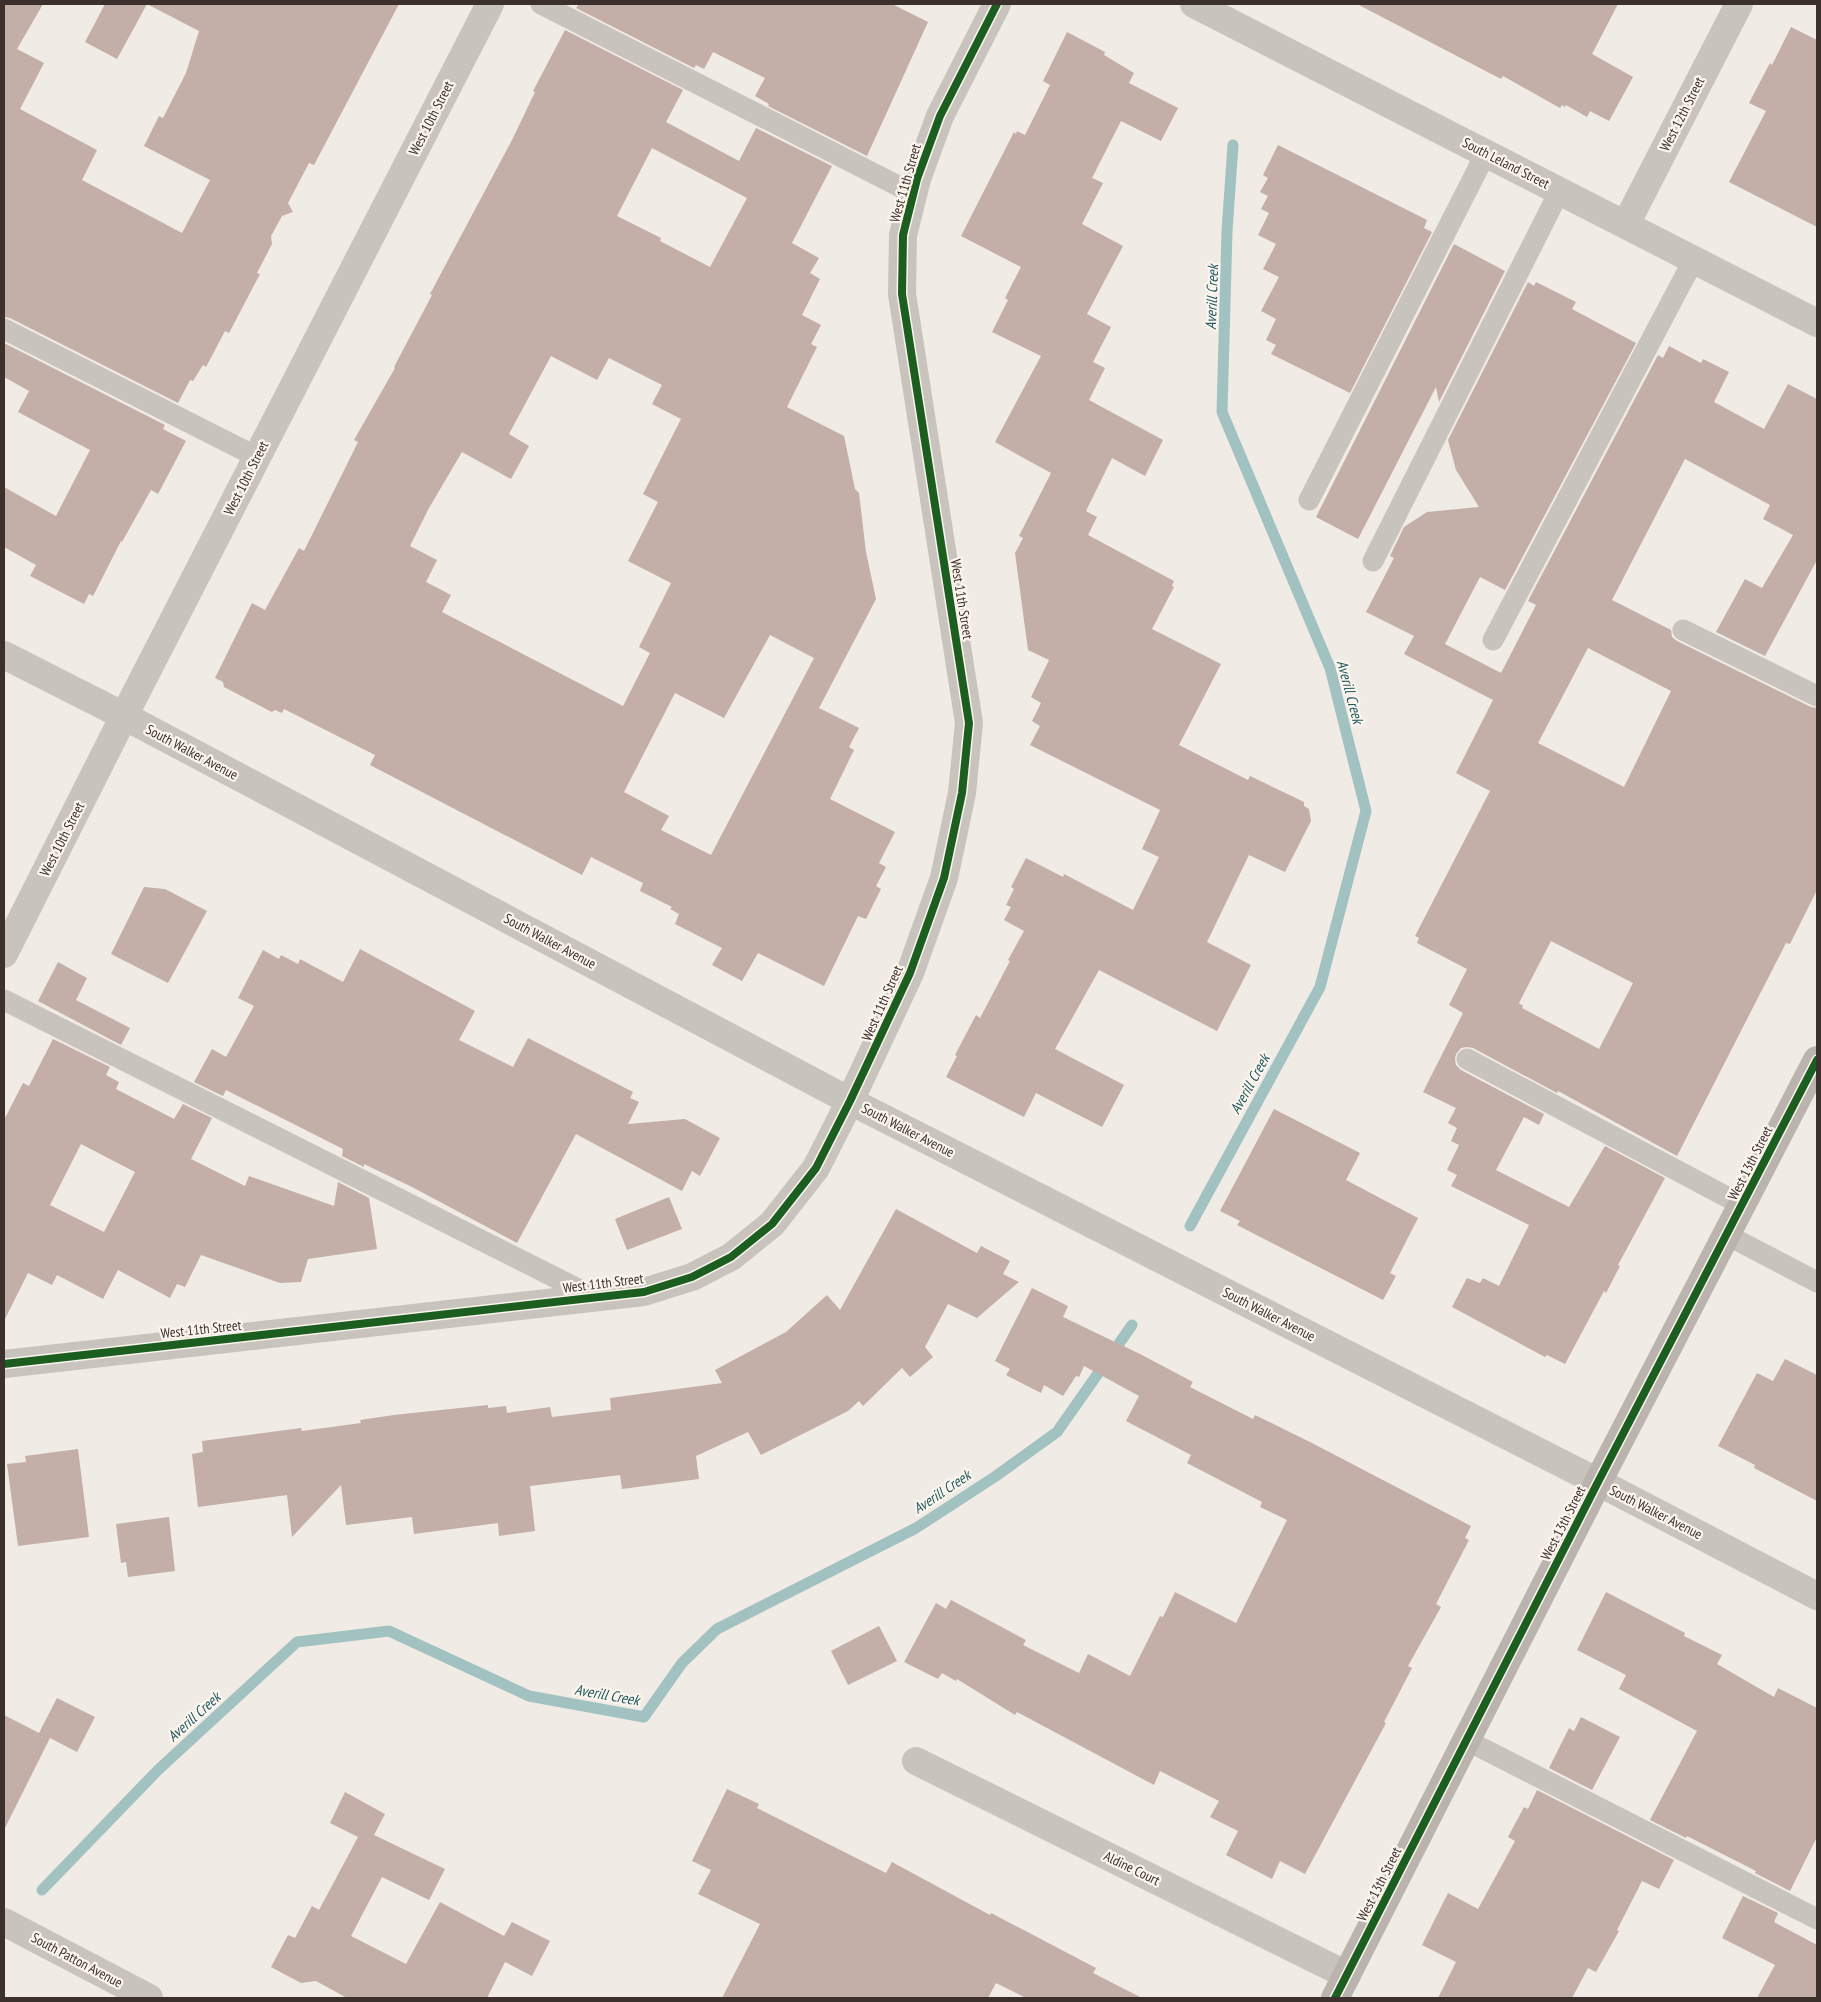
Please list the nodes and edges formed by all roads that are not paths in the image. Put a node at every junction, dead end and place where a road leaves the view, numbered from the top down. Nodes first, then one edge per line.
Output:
1 (490, 4) edge
2 (541, 4) edge
3 (997, 4) edge
4 (1194, 4) edge
5 (1739, 4) edge
6 (1486, 152) junction
7 (1560, 190) junction
8 (914, 194) junction
9 (1626, 224) junction
10 (1694, 259) junction
11 (1817, 324) edge
12 (4, 329) edge
13 (257, 457) junction
14 (1309, 500) dead end
15 (1373, 561) dead end
16 (1683, 630) dead end
17 (1493, 640) dead end
18 (4, 655) edge
19 (1817, 696) edge
20 (124, 716) junction
21 (4, 954) edge
22 (4, 1000) edge
23 (1467, 1059) dead end
24 (1817, 1060) edge
25 (850, 1100) junction
26 (1742, 1205) junction
27 (1727, 1234) junction
28 (1817, 1282) edge
29 (594, 1297) junction
30 (4, 1364) edge
31 (1598, 1482) junction
32 (1817, 1596) edge
33 (1466, 1740) junction
34 (916, 1761) dead end
35 (1817, 1919) edge
36 (4, 1922) edge
37 (1341, 1987) edge
38 (149, 1998) edge

1 - 13 street, West 10th Street
2 - 8 lane
3 - 8 street, West 11th Street
4 - 6 street, South Leland Street
5 - 9 street, West 12th Street
6 - 7 street, South Leland Street
6 - 14 lane
7 - 9 street, South Leland Street
7 - 15 lane
8 - 25 street, West 11th Street
9 - 10 street, South Leland Street
10 - 11 street, South Leland Street
10 - 17 lane
12 - 13 lane
13 - 20 street, West 10th Street
16 - 19 lane
18 - 20 street, South Walker Avenue
20 - 21 street, West 10th Street
20 - 25 street, South Walker Avenue
22 - 29 lane
23 - 26 lane
24 - 26 main road, West 13th Street
25 - 29 street, West 11th Street
25 - 31 street, South Walker Avenue
26 - 27 main road, West 13th Street
27 - 28 lane
27 - 31 main road, West 13th Street
29 - 30 street, West 11th Street
31 - 32 street, South Walker Avenue
31 - 33 main road, West 13th Street
33 - 35 lane
33 - 37 main road, West 13th Street
34 - 37 street, Aldine Court
36 - 38 street, South Patton Avenue

